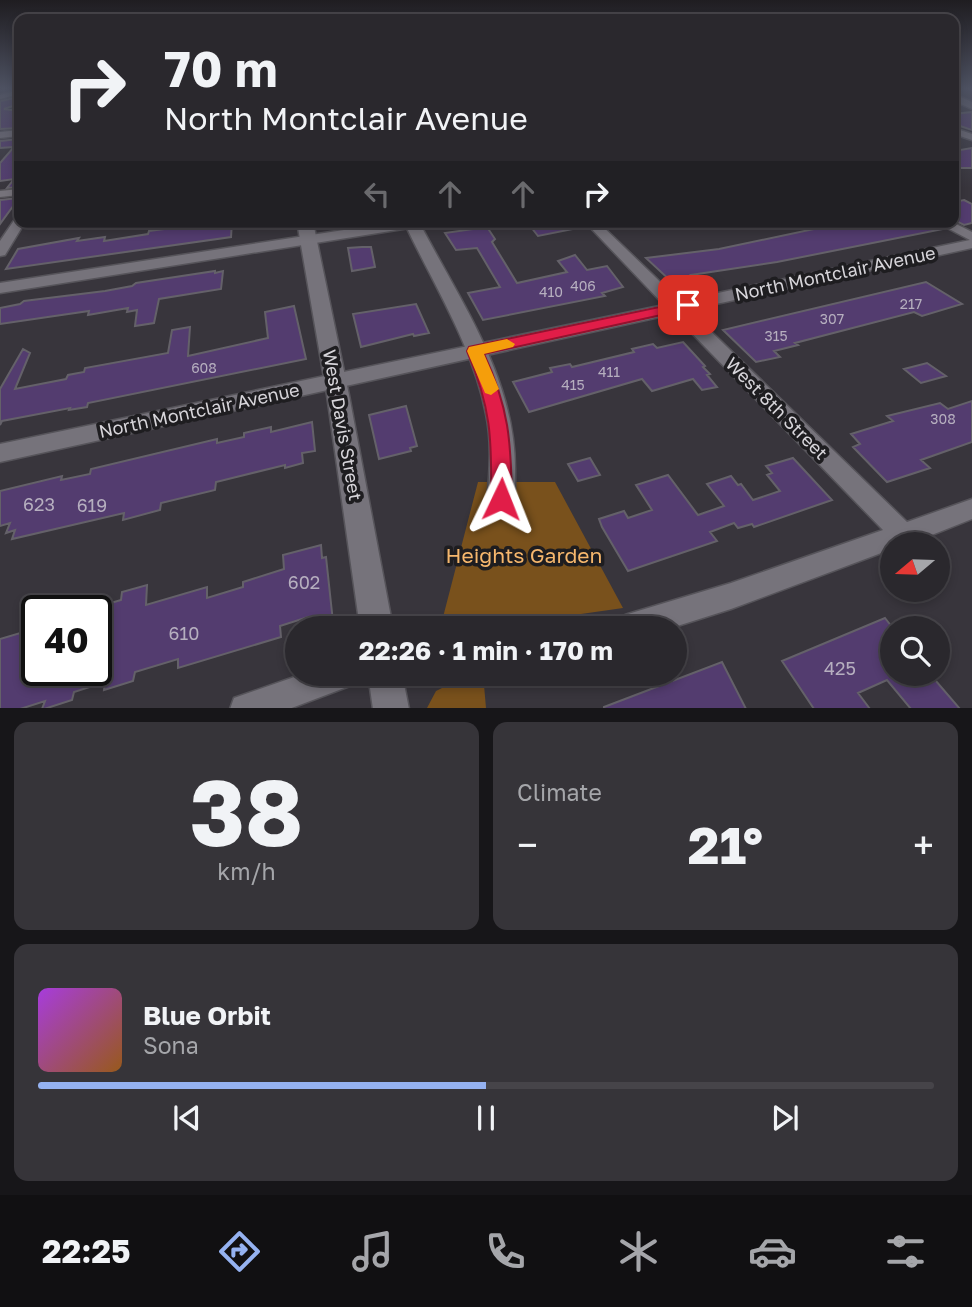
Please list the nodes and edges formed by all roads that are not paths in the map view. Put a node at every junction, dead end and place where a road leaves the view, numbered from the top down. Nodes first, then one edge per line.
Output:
1 (15, 228) edge
2 (347, 228) edge
3 (417, 228) edge
4 (596, 228) edge
5 (954, 228) edge
6 (306, 231) edge
7 (972, 237) edge
8 (972, 244) edge
9 (0, 251) edge
10 (0, 288) edge
11 (676, 308) junction
12 (475, 351) junction
13 (335, 380) junction
14 (0, 453) edge
15 (501, 499) dead end
16 (972, 509) edge
17 (901, 532) edge
18 (912, 532) edge
19 (880, 544) edge
20 (375, 616) edge
21 (667, 616) edge
22 (311, 686) edge
23 (387, 686) edge
24 (248, 708) edge
25 (391, 708) edge

1 - 9 street
2 - 6 street
3 - 12 main road
4 - 11 street, West 8th Street
5 - 7 street
6 - 10 street
6 - 13 main road, West Davis Street
8 - 11 street, North Montclair Avenue
11 - 12 street, North Montclair Avenue
11 - 17 street, West 8th Street
12 - 13 street, North Montclair Avenue
12 - 15 main road
13 - 14 street, North Montclair Avenue
13 - 20 main road, West Davis Street
16 - 18 street
19 - 21 street
22 - 24 street
23 - 25 main road

